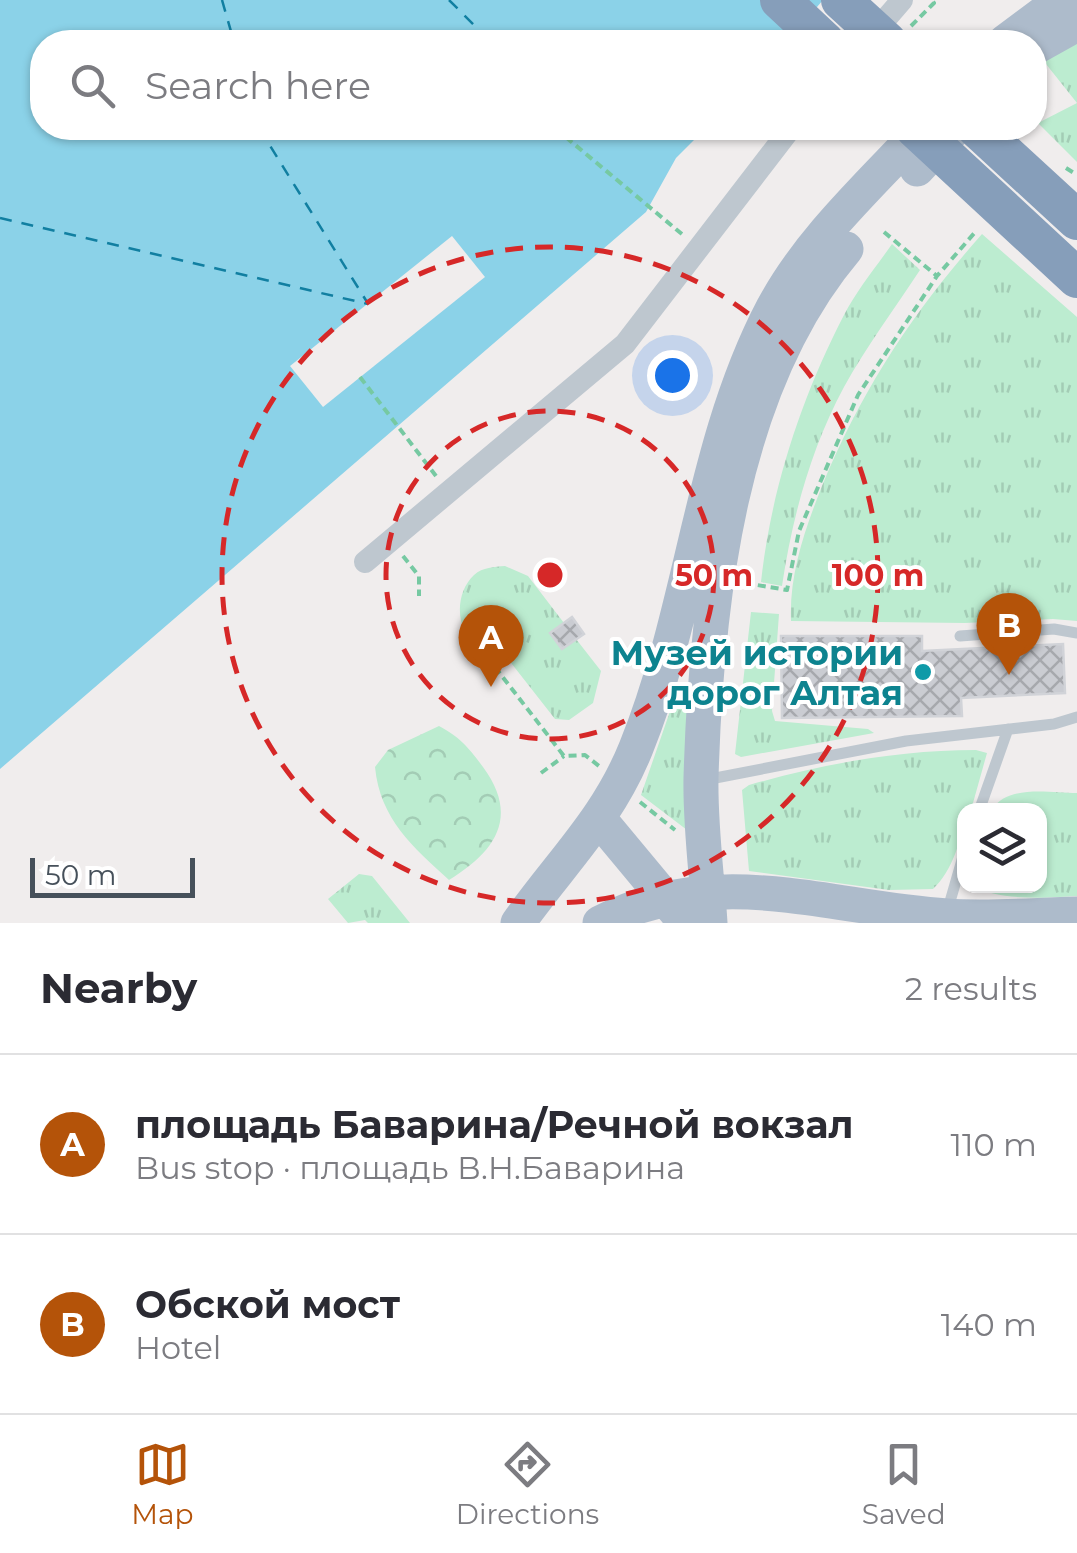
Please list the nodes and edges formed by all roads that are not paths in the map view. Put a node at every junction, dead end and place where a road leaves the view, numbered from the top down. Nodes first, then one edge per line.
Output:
1 (780, 0) edge
2 (841, 0) edge
3 (902, 0) edge
4 (1069, 0) edge
5 (1077, 24) edge
6 (812, 30) edge
7 (876, 30) edge
8 (888, 30) edge
9 (1021, 30) edge
10 (1047, 41) edge
11 (782, 140) edge
12 (912, 140) edge
13 (929, 140) edge
14 (966, 140) edge
15 (983, 140) edge
16 (1077, 220) edge
17 (1077, 278) edge
18 (366, 562) dead end
19 (1077, 633) edge
20 (960, 636) dead end
21 (1077, 717) edge
22 (1008, 729) junction
23 (701, 780) junction
24 (982, 803) edge
25 (600, 820) junction
26 (957, 878) edge
27 (709, 907) edge
28 (676, 911) edge
29 (1077, 914) edge
30 (946, 916) junction
31 (518, 923) edge
32 (600, 923) edge
33 (890, 923) edge

1 - 6 highway
2 - 8 highway
3 - 7 street
4 - 9 main road
5 - 10 main road
11 - 18 street
12 - 25 main road
13 - 17 highway
14 - 23 main road
15 - 16 highway
19 - 20 lane
21 - 22 lane
22 - 23 lane
22 - 24 lane
23 - 27 main road
25 - 28 main road
25 - 31 main road
26 - 30 lane
27 - 28 main road
27 - 30 main road
28 - 32 main road
29 - 30 main road
30 - 33 main road

